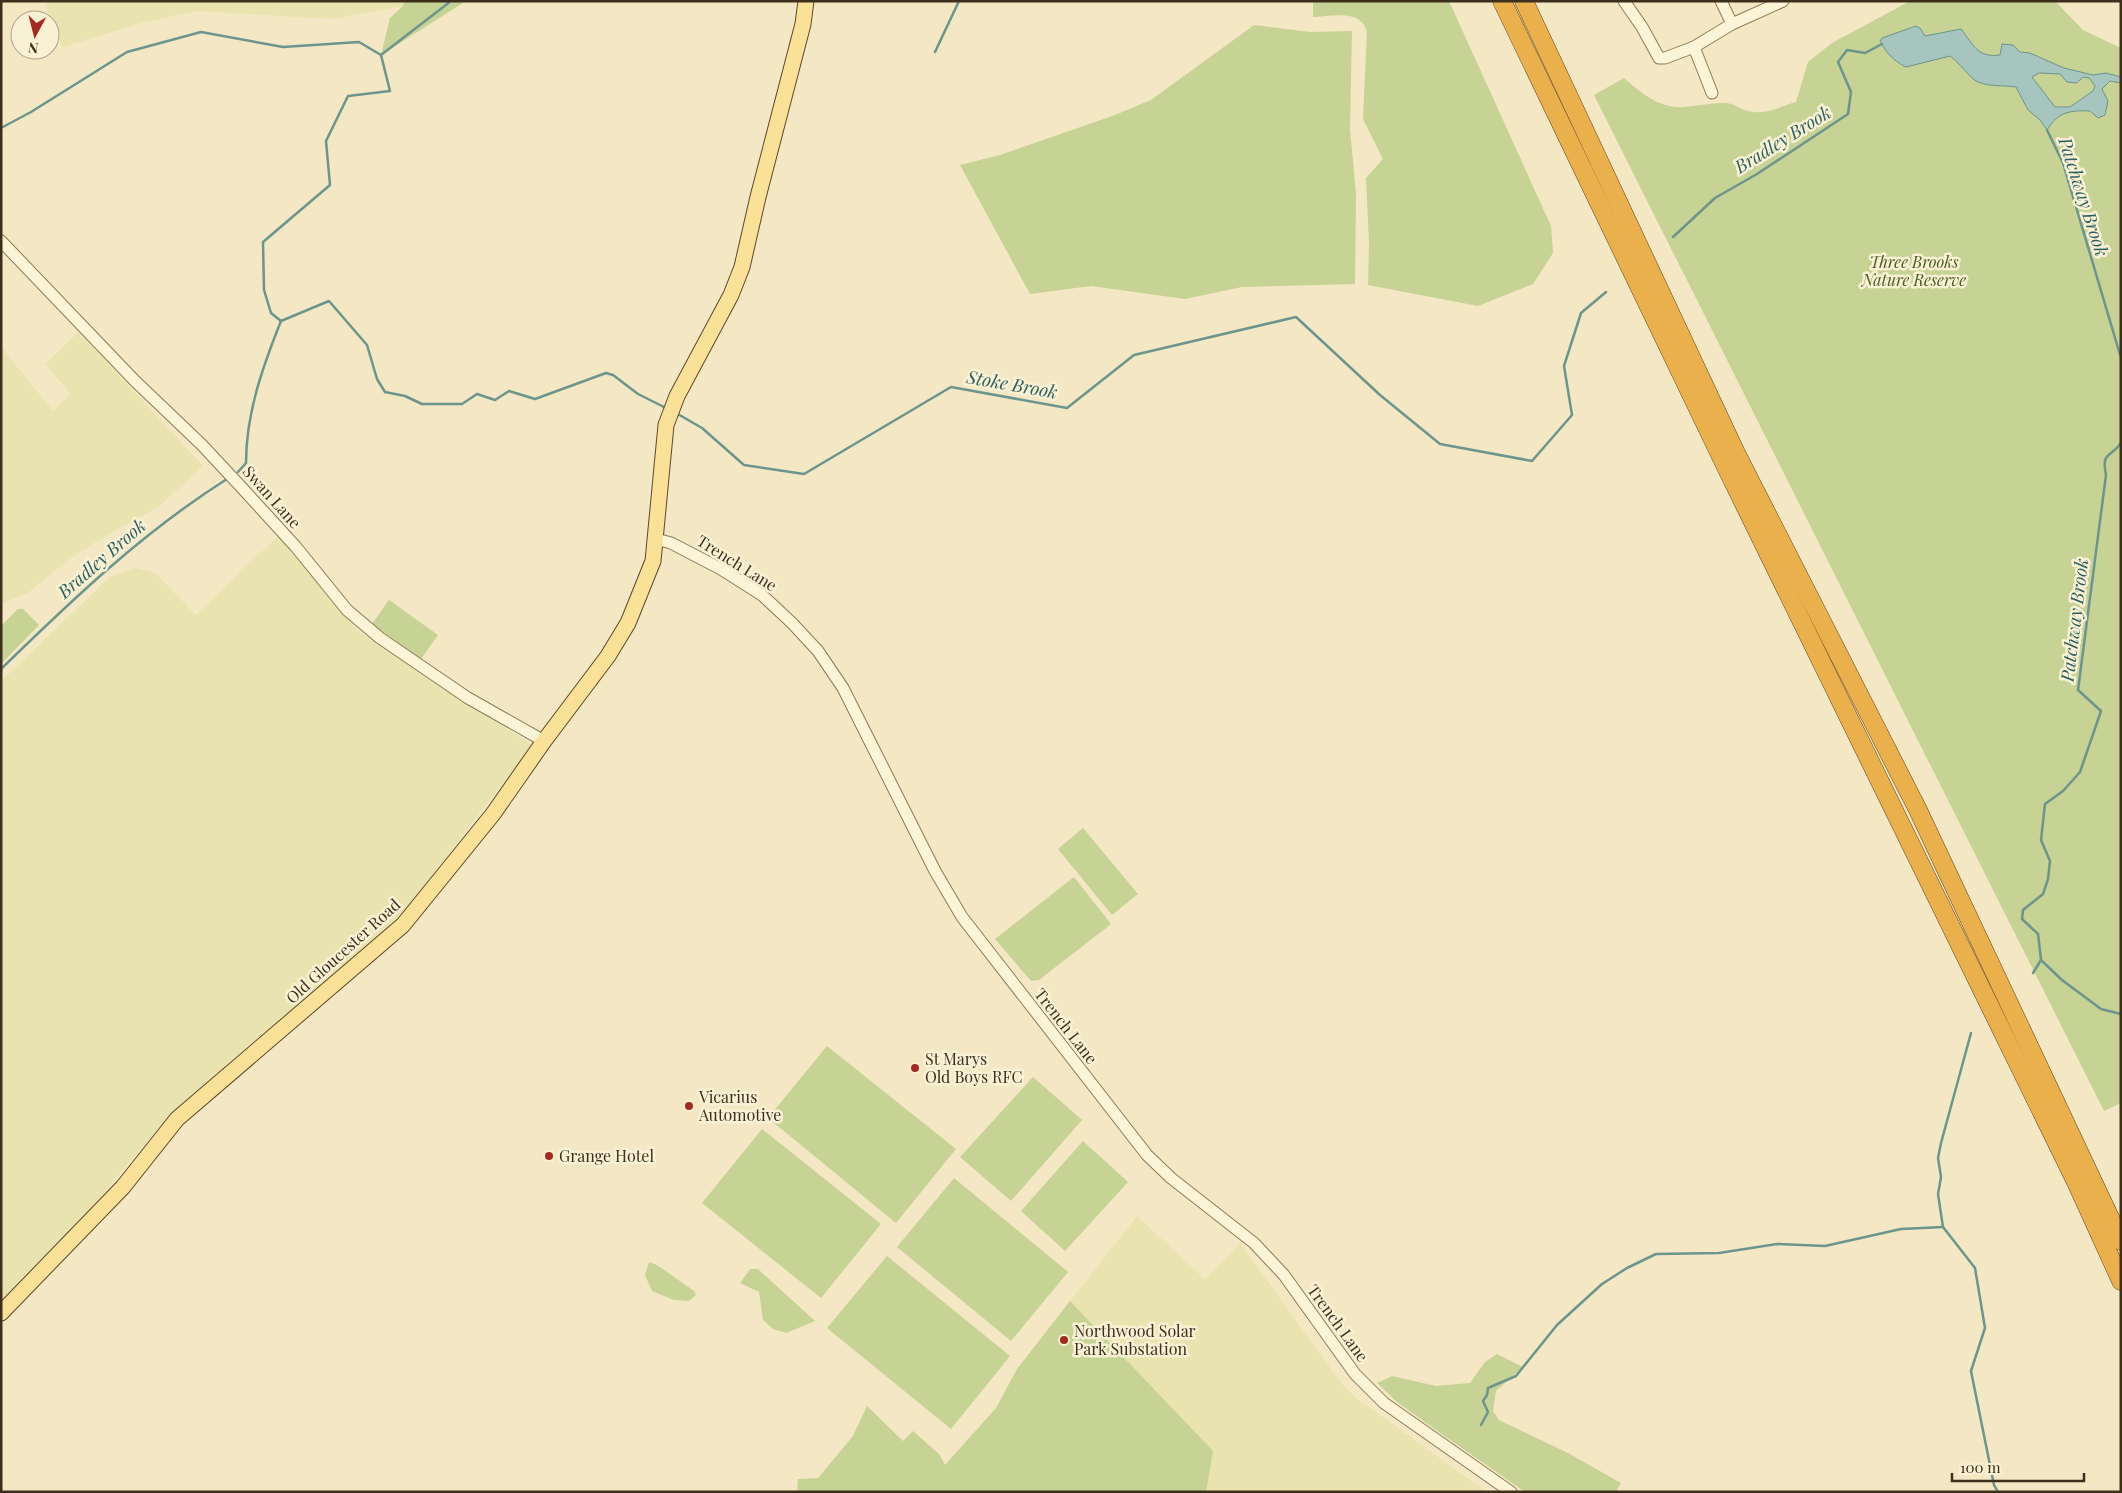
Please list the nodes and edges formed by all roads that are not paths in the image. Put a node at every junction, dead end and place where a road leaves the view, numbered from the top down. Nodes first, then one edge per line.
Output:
1 (806, 1) edge
2 (1502, 1) edge
3 (1524, 1) edge
4 (1624, 1) edge
5 (1721, 1) edge
6 (1783, 1) edge
7 (1732, 24) junction
8 (1694, 47) junction
9 (1712, 93) dead end
10 (1, 241) edge
11 (656, 539) junction
12 (544, 741) junction
13 (2121, 1240) edge
14 (2121, 1281) edge
15 (1, 1313) edge
16 (1511, 1492) edge

1 - 11 main road, Old Gloucester Road
2 - 14 highway
3 - 13 highway
4 - 8 street
5 - 7 street
6 - 7 street
7 - 8 street
8 - 9 street
10 - 12 street, Swan Lane
11 - 12 main road, Old Gloucester Road
11 - 16 street, Trench Lane
12 - 15 main road, Old Gloucester Road

